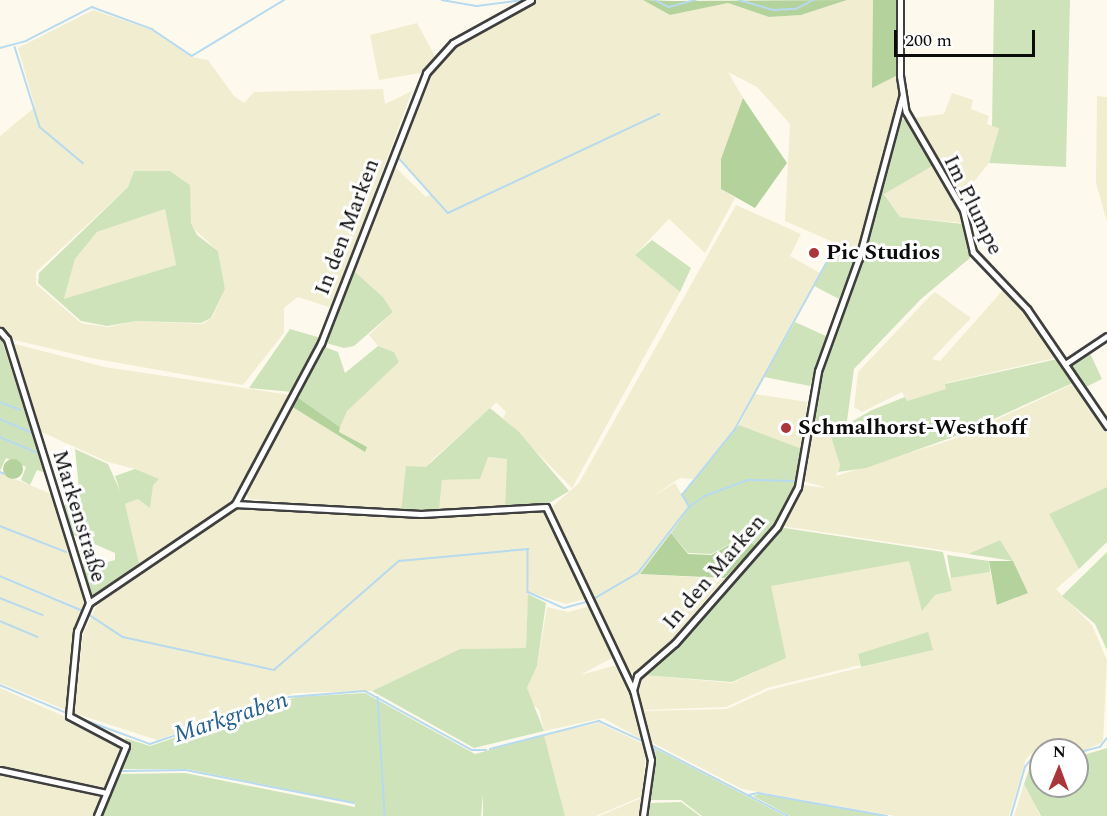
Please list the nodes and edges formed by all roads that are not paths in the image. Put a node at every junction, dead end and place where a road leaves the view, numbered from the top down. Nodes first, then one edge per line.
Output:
1 (531, 0) edge
2 (900, 0) edge
3 (902, 97) junction
4 (906, 112) junction
5 (897, 113) junction
6 (0, 331) edge
7 (1107, 336) edge
8 (1065, 364) junction
9 (1107, 426) edge
10 (235, 504) junction
11 (89, 603) junction
12 (624, 674) junction
13 (637, 676) junction
14 (633, 690) junction
15 (0, 770) edge
16 (107, 793) junction
17 (97, 816) edge
18 (643, 816) edge

1 - 10 street, In den Marken
2 - 3 street, Im Plumpe
3 - 4 street, Im Plumpe
3 - 5 street, In den Marken
4 - 5 street
4 - 8 street, Im Plumpe
5 - 13 street, In den Marken
6 - 11 street, Markenstraße
7 - 8 street
8 - 9 street, Im Plumpe
10 - 11 street, In den Marken
10 - 12 street
11 - 16 street, Markenstraße
12 - 13 street
12 - 14 street
13 - 14 street
14 - 18 street
15 - 16 street
16 - 17 street, Markenstraße

